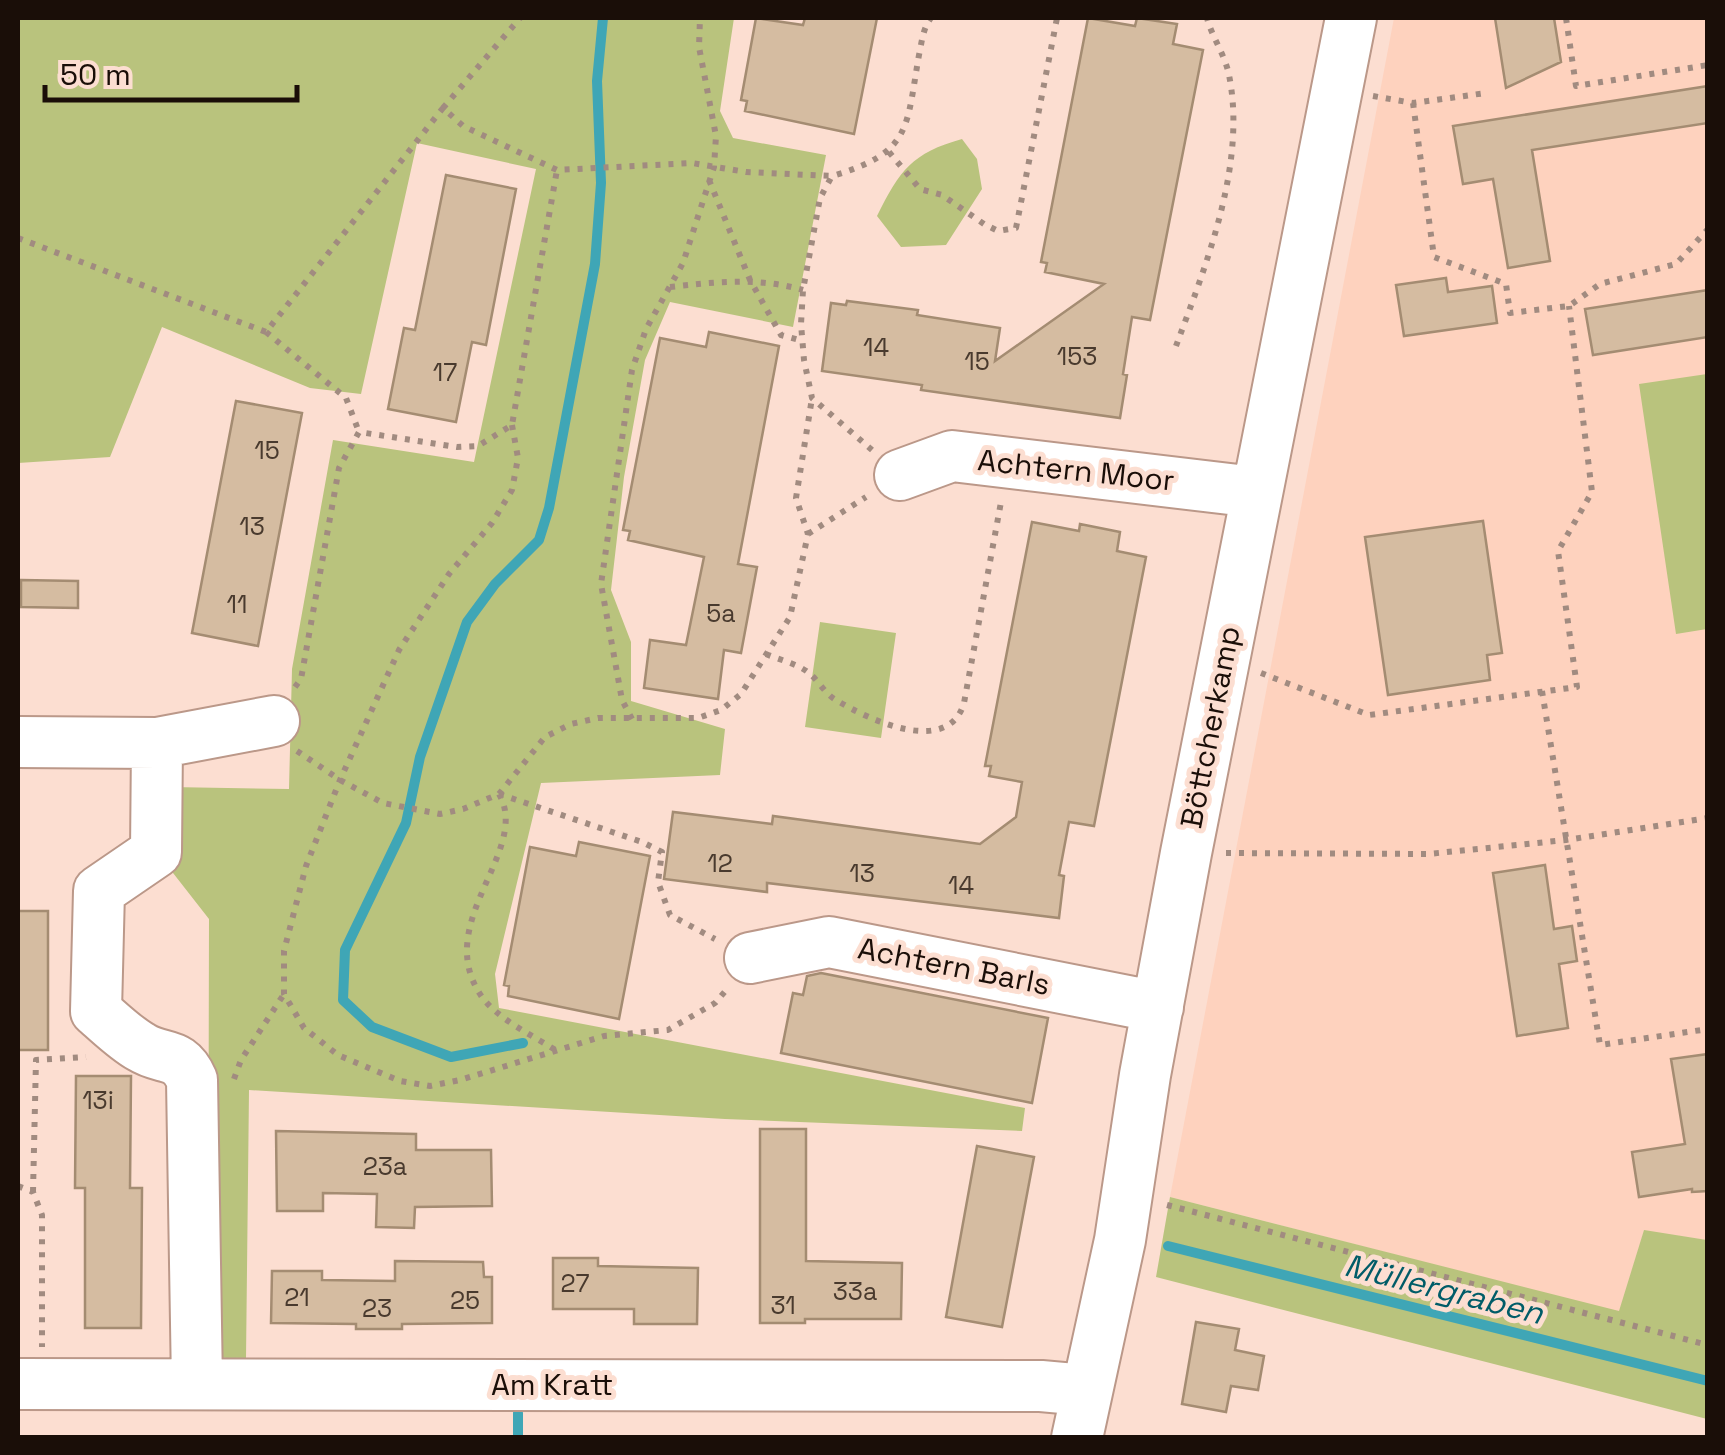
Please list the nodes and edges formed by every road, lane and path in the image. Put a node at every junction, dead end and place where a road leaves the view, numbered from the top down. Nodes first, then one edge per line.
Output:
1 (520, 18) edge
2 (700, 18) edge
3 (931, 18) edge
4 (1057, 18) edge
5 (1206, 18) edge
6 (1351, 18) edge
7 (1566, 18) edge
8 (1708, 65) edge
9 (1486, 93) dead end
10 (1372, 96) dead end
11 (1413, 103) junction
12 (443, 108) junction
13 (889, 152) junction
14 (714, 167) junction
15 (557, 170) junction
16 (832, 176) junction
17 (709, 180) junction
18 (1708, 229) edge
19 (18, 238) edge
20 (750, 280) junction
21 (668, 287) junction
22 (803, 290) junction
23 (1568, 306) junction
24 (266, 332) junction
25 (802, 341) junction
26 (1176, 346) dead end
27 (812, 398) junction
28 (512, 425) junction
29 (359, 432) junction
30 (1001, 461) junction
31 (900, 475) junction
32 (1255, 492) junction
33 (808, 534) junction
34 (766, 654) junction
35 (1260, 673) dead end
36 (1542, 691) junction
37 (632, 719) junction
38 (274, 721) junction
39 (18, 742) edge
40 (157, 743) junction
41 (340, 780) junction
42 (499, 794) junction
43 (1708, 818) edge
44 (1566, 840) junction
45 (1226, 853) dead end
46 (750, 958) junction
47 (1158, 1007) junction
48 (96, 1011) junction
49 (1708, 1028) edge
50 (558, 1052) junction
51 (18, 1186) edge
52 (33, 1192) junction
53 (1161, 1203) dead end
54 (1708, 1345) edge
55 (30, 1374) edge
56 (197, 1384) junction
57 (1081, 1414) edge

1 - 12 path
2 - 14 path
3 - 13 path
4 - 13 path
5 - 26 path
6 - 32 street, Böttcherkamp
7 - 8 path
9 - 11 path
10 - 11 path
11 - 23 path
12 - 15 path
12 - 24 path
13 - 16 path
14 - 15 path
14 - 16 path
14 - 17 path
15 - 28 path
16 - 22 path
17 - 20 path
17 - 21 path
18 - 23 path
19 - 24 path
20 - 21 path
20 - 22 path
20 - 25 path
21 - 37 path
22 - 25 path
23 - 36 path
24 - 29 path
25 - 27 path
27 - 31 path
27 - 33 path
28 - 29 path
28 - 41 path
29 - 38 path
30 - 31 street, Achtern Moor
30 - 32 street, Achtern Moor
30 - 34 path
31 - 33 path
32 - 47 street, Böttcherkamp
33 - 34 path
34 - 37 path
35 - 36 path
36 - 44 path
37 - 42 path
38 - 40 street
38 - 41 path
39 - 40 street
40 - 48 street
41 - 42 path
41 - 50 path
42 - 46 path
42 - 50 path
43 - 44 path
44 - 45 path
44 - 49 path
46 - 47 street, Achtern Barls
46 - 50 path
47 - 57 street, Böttcherkamp
48 - 52 path
48 - 56 street
51 - 52 path
52 - 55 path
53 - 54 path
55 - 56 street, Am Kratt
56 - 57 street, Am Kratt

